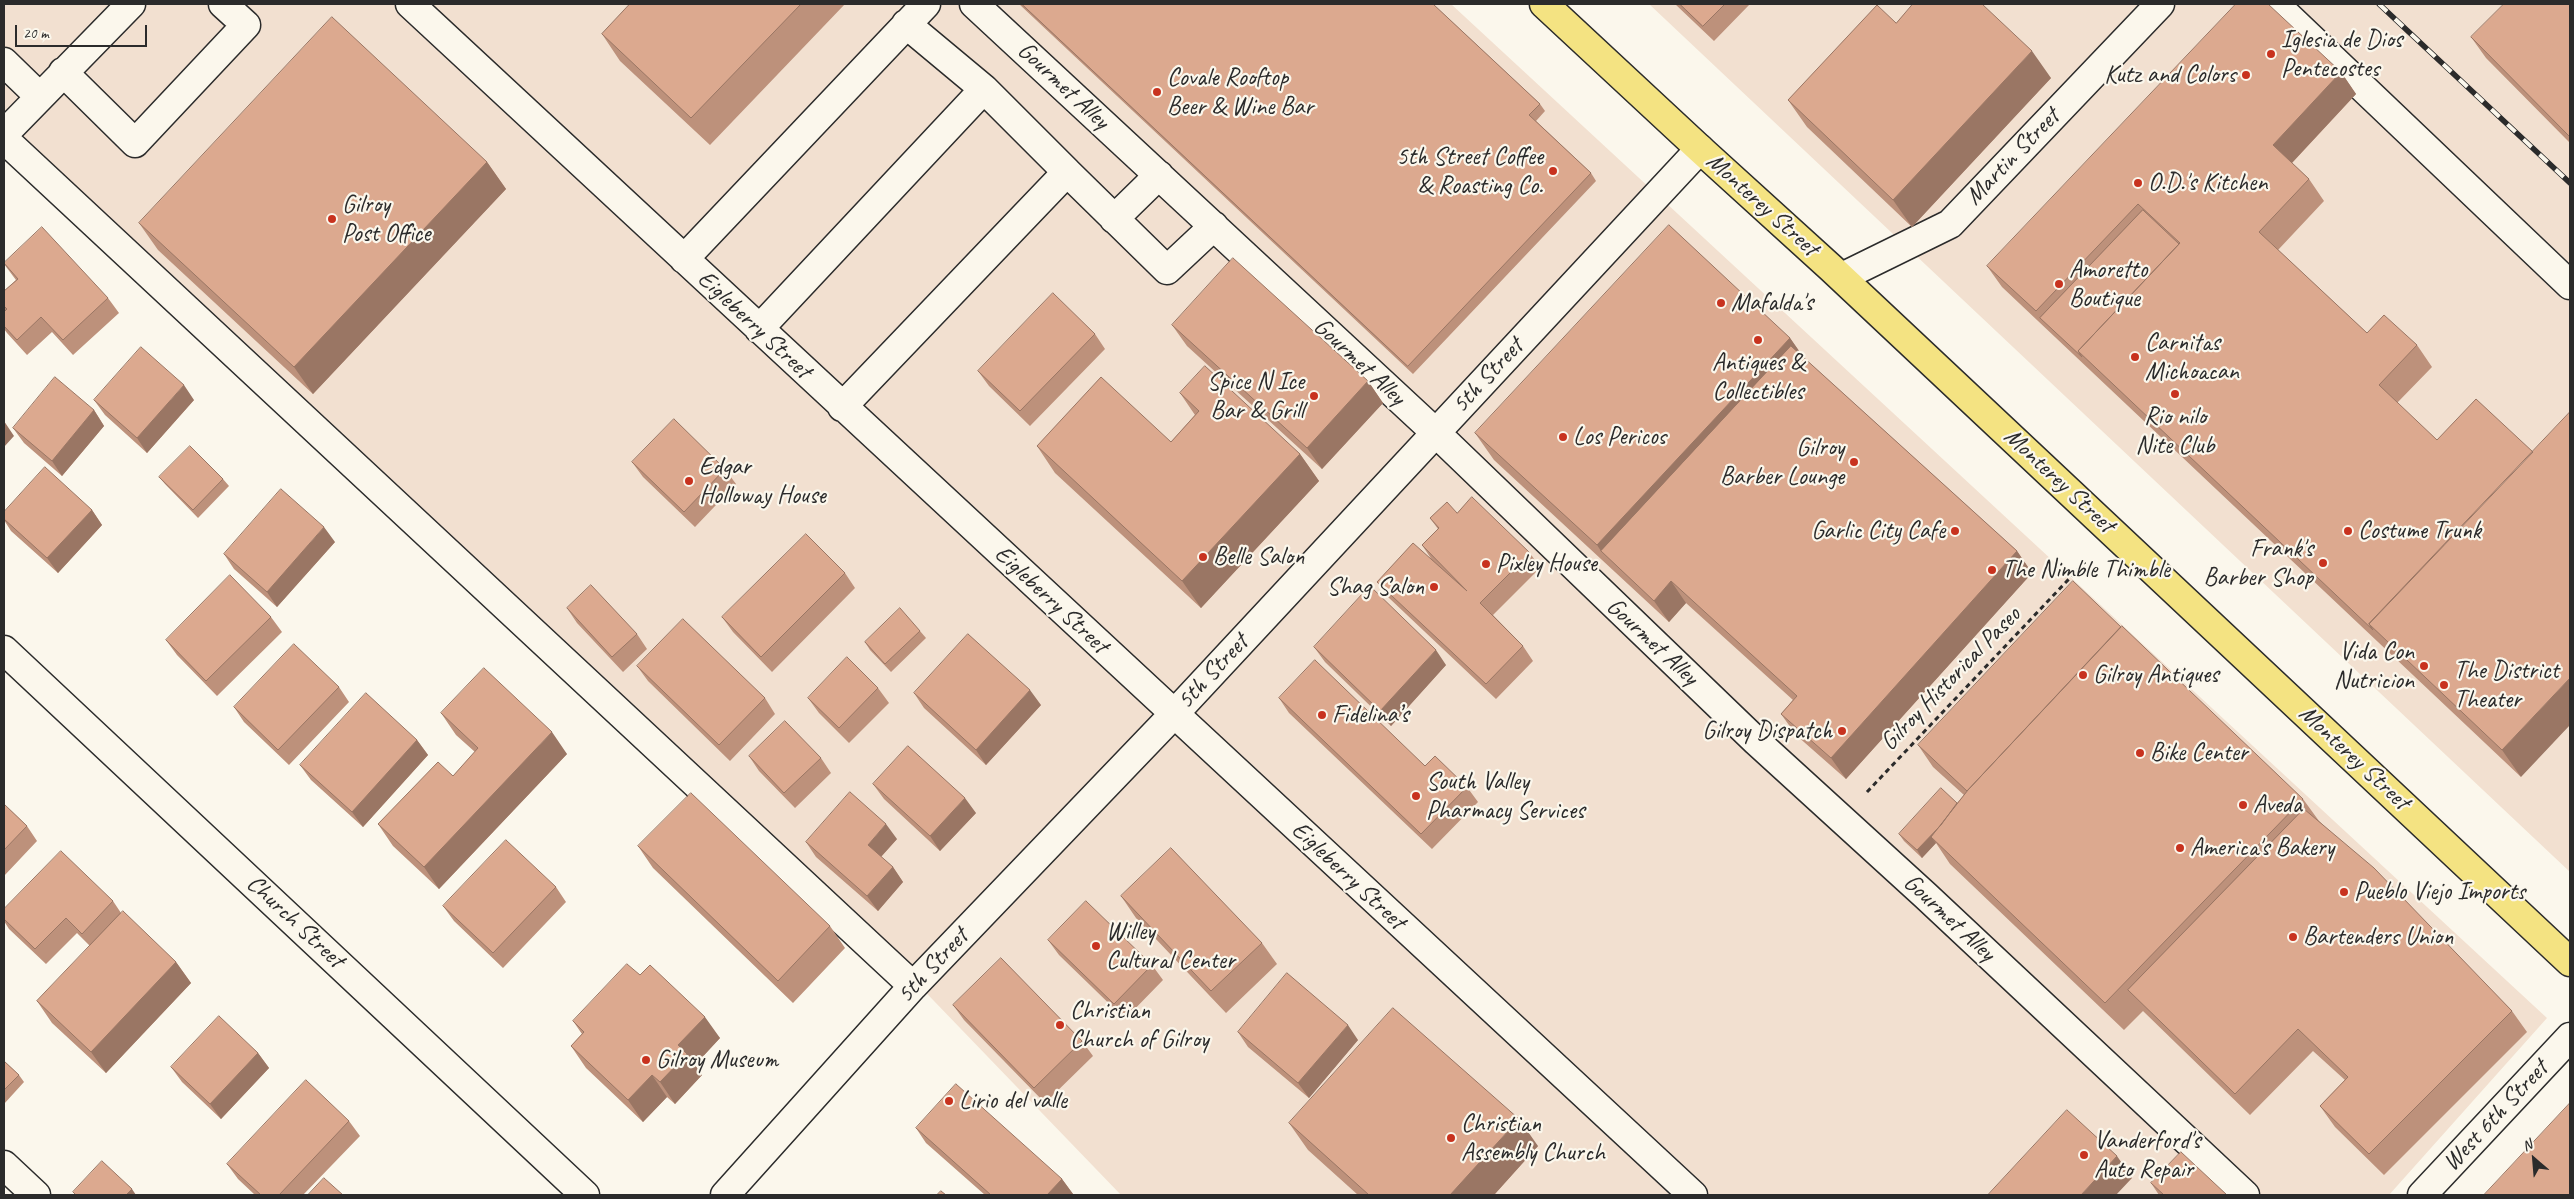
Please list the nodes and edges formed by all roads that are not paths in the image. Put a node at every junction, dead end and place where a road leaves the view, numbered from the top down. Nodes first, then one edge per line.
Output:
1 (131, 4) edge
2 (223, 4) edge
3 (410, 4) edge
4 (926, 4) edge
5 (974, 4) edge
6 (1544, 4) edge
7 (2160, 4) edge
8 (2275, 4) edge
9 (906, 24) junction
10 (4, 62) edge
11 (64, 72) junction
12 (984, 89) junction
13 (40, 96) junction
14 (4, 134) edge
15 (4, 139) edge
16 (1700, 149) junction
17 (1067, 172) junction
18 (1159, 176) junction
19 (1114, 219) junction
20 (1214, 226) junction
21 (684, 259) junction
22 (1842, 277) junction
23 (2570, 285) edge
24 (759, 329) junction
25 (842, 407) junction
26 (1435, 432) junction
27 (4, 650) edge
28 (1174, 714) junction
29 (2570, 962) edge
30 (913, 986) junction
31 (2570, 1037) edge
32 (4, 1165) edge
33 (36, 1195) edge
34 (586, 1195) edge
35 (725, 1195) edge
36 (1694, 1195) edge
37 (2245, 1195) edge
38 (2422, 1195) edge

1 - 11 street
2 - 11 street
3 - 21 street, Eigleberry Street
4 - 9 street
5 - 18 street, Gourmet Alley
6 - 16 main road, Monterey Street
7 - 22 street, Martin Street
8 - 23 street
9 - 12 street
9 - 21 street
10 - 13 street
11 - 13 street
12 - 17 street
12 - 24 street
13 - 14 street
15 - 30 street
16 - 22 main road, Monterey Street
16 - 26 street, 5th Street
17 - 19 street
17 - 25 street
18 - 19 street
18 - 20 street, Gourmet Alley
19 - 20 street
20 - 26 street, Gourmet Alley
21 - 24 street, Eigleberry Street
22 - 29 main road, Monterey Street
24 - 25 street, Eigleberry Street
25 - 28 street, Eigleberry Street
26 - 28 street, 5th Street
26 - 37 street, Gourmet Alley
27 - 34 street, Church Street
28 - 30 street, 5th Street
28 - 36 street, Eigleberry Street
30 - 35 street, 5th Street
31 - 38 street, West 6th Street
32 - 33 street

